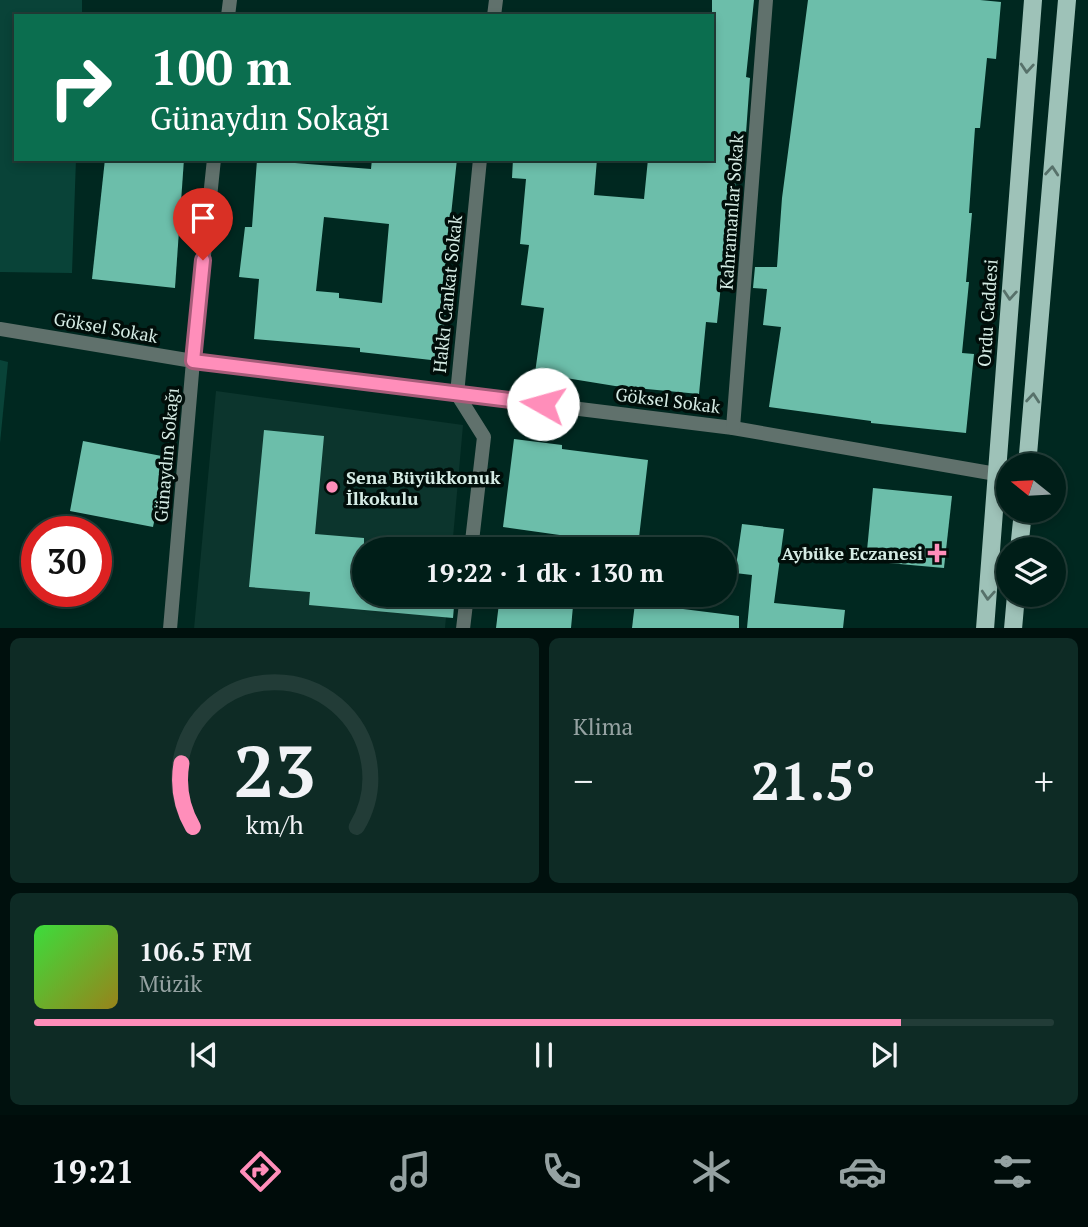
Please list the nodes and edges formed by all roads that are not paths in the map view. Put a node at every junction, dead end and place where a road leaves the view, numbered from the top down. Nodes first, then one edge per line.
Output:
1 (766, 0) edge
2 (1032, 0) edge
3 (1067, 0) edge
4 (214, 161) edge
5 (480, 161) edge
6 (0, 329) edge
7 (193, 361) junction
8 (457, 394) junction
9 (733, 428) junction
10 (998, 453) edge
11 (1028, 453) edge
12 (996, 474) joint
13 (472, 537) edge
14 (466, 607) edge
15 (1015, 607) edge
16 (170, 628) edge
17 (463, 628) edge
18 (985, 628) edge
19 (1013, 628) edge

1 - 9 street, Kahramanlar Sokak
2 -> 10 main road, Ordu Caddesi
11 -> 3 main road
4 - 7 street, Günaydın Sokağı
5 - 8 street, Hakkı Cankat Sokak
6 - 7 street, Göksel Sokak
7 - 8 street, Göksel Sokak
7 - 16 street, Günaydın Sokağı
8 - 9 street, Göksel Sokak
8 - 13 street, Hakkı Cankat Sokak
9 - 12 street, Göksel Sokak
12 -> 18 main road, Ordu Caddesi
14 - 17 street
15 - 19 main road

